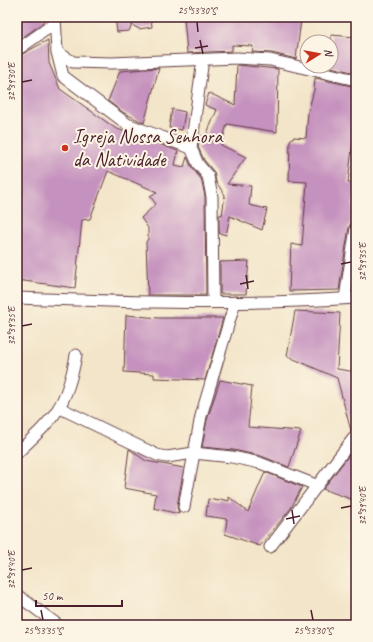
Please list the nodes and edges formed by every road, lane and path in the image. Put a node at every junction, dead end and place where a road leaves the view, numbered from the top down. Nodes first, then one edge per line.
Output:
1 (55, 20) edge
2 (17, 50) edge
3 (57, 52) junction
4 (204, 59) junction
5 (356, 80) edge
6 (191, 148) junction
7 (356, 228) edge
8 (17, 298) edge
9 (351, 298) edge
10 (213, 302) junction
11 (235, 302) junction
12 (76, 356) dead end
13 (60, 408) junction
14 (356, 435) edge
15 (17, 453) edge
16 (194, 453) junction
17 (316, 485) junction
18 (184, 508) dead end
19 (270, 547) dead end
20 (17, 596) edge
21 (58, 625) edge

1 - 2 street
1 - 3 street
3 - 4 street
3 - 6 street
4 - 5 street
4 - 6 street
6 - 10 street
7 - 9 street
8 - 10 street
9 - 11 street
10 - 11 street
11 - 16 street
12 - 13 street
13 - 15 street
13 - 16 street
14 - 17 street
16 - 17 street
16 - 18 street
17 - 19 street
20 - 21 street

